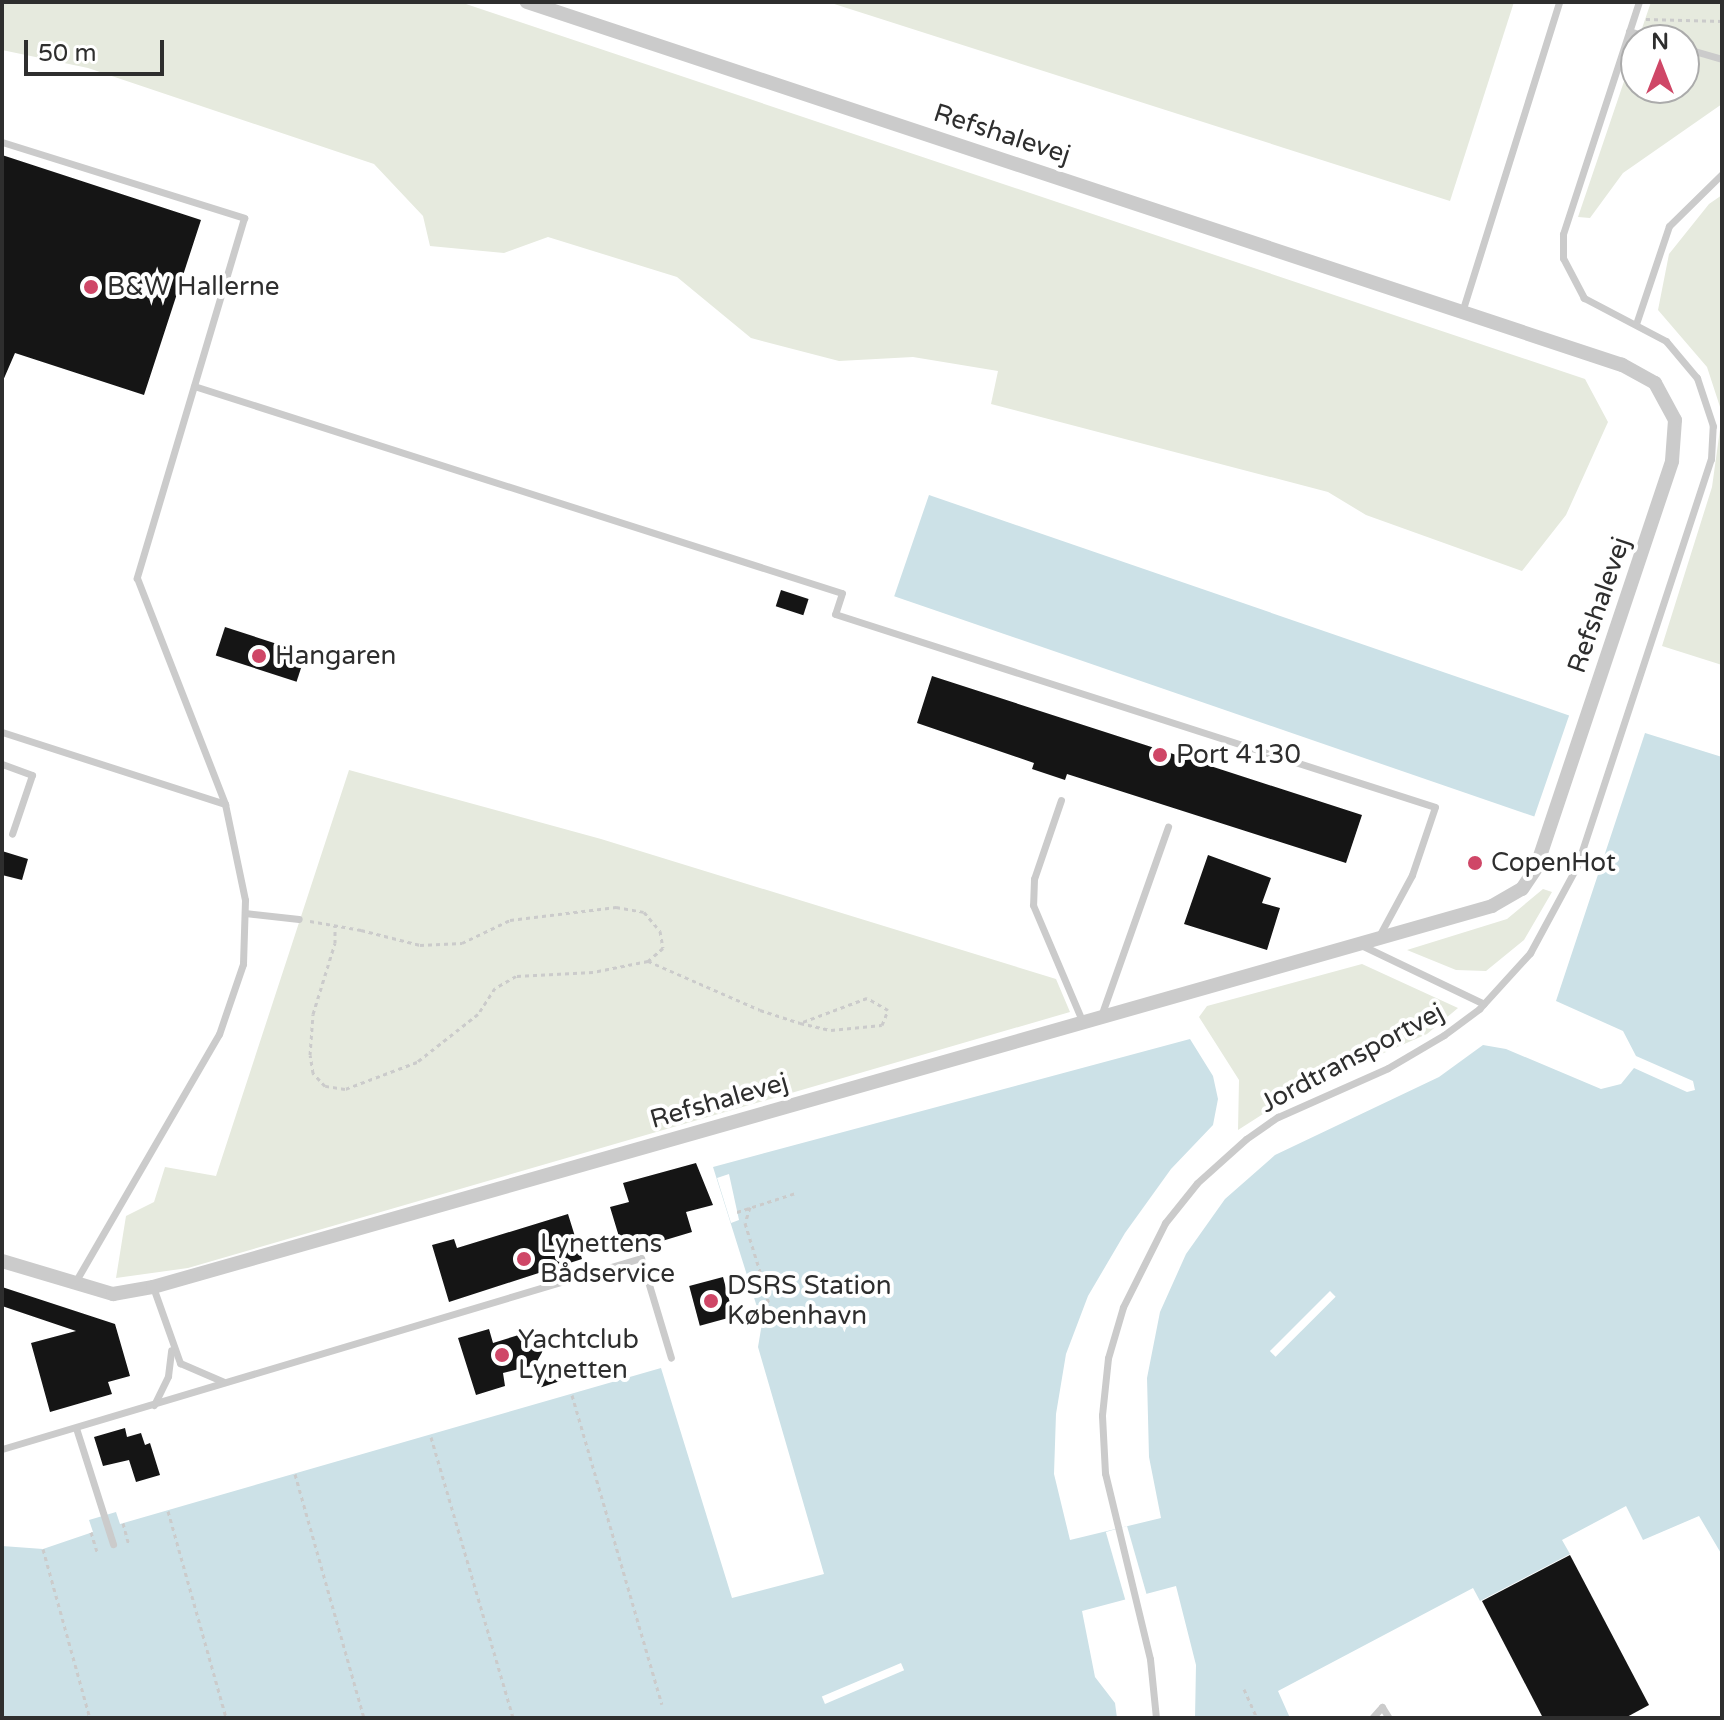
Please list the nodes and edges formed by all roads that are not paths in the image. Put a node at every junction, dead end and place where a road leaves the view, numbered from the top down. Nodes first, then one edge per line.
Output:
1 (527, 2) edge
2 (1559, 2) edge
3 (1639, 2) edge
4 (1631, 24) edge
5 (1700, 53) edge
6 (1620, 59) edge
7 (1722, 59) edge
8 (2, 142) edge
9 (1722, 174) edge
10 (1462, 312) junction
11 (1636, 324) junction
12 (194, 386) junction
13 (2, 732) edge
14 (2, 764) edge
15 (1061, 800) dead end
16 (225, 804) junction
17 (1168, 827) dead end
18 (12, 834) dead end
19 (245, 913) junction
20 (299, 919) road end
21 (1376, 940) junction
22 (1359, 945) junction
23 (1484, 1004) junction
24 (1100, 1018) junction
25 (1083, 1023) junction
26 (2, 1261) edge
27 (74, 1283) junction
28 (153, 1287) junction
29 (172, 1348) junction
30 (671, 1358) dead end
31 (226, 1383) junction
32 (154, 1405) junction
33 (76, 1428) junction
34 (2, 1449) edge
35 (113, 1544) dead end
36 (1156, 1718) edge
37 (1372, 1718) edge
38 (1389, 1718) edge

1 - 10 street, Refshalevej
2 - 10 lane
3 - 4 lane, Jordtransportvej
5 - 7 lane
6 - 11 lane, Jordtransportvej
8 - 12 lane
9 - 11 lane
10 - 21 street, Refshalevej
11 - 23 lane, Jordtransportvej
12 - 16 lane
12 - 21 lane
13 - 16 lane
14 - 18 lane
15 - 25 lane
16 - 19 lane
17 - 24 lane
19 - 20 lane
19 - 27 lane
21 - 22 street, Refshalevej
22 - 23 lane
22 - 24 street, Refshalevej
23 - 36 lane, Jordtransportvej
24 - 25 street, Refshalevej
25 - 28 street, Refshalevej
26 - 27 street, Refshalevej
27 - 28 street, Refshalevej
28 - 29 lane
29 - 31 lane
29 - 32 lane
30 - 31 lane
31 - 32 lane
32 - 33 lane
33 - 34 lane
33 - 35 lane
37 - 38 lane

